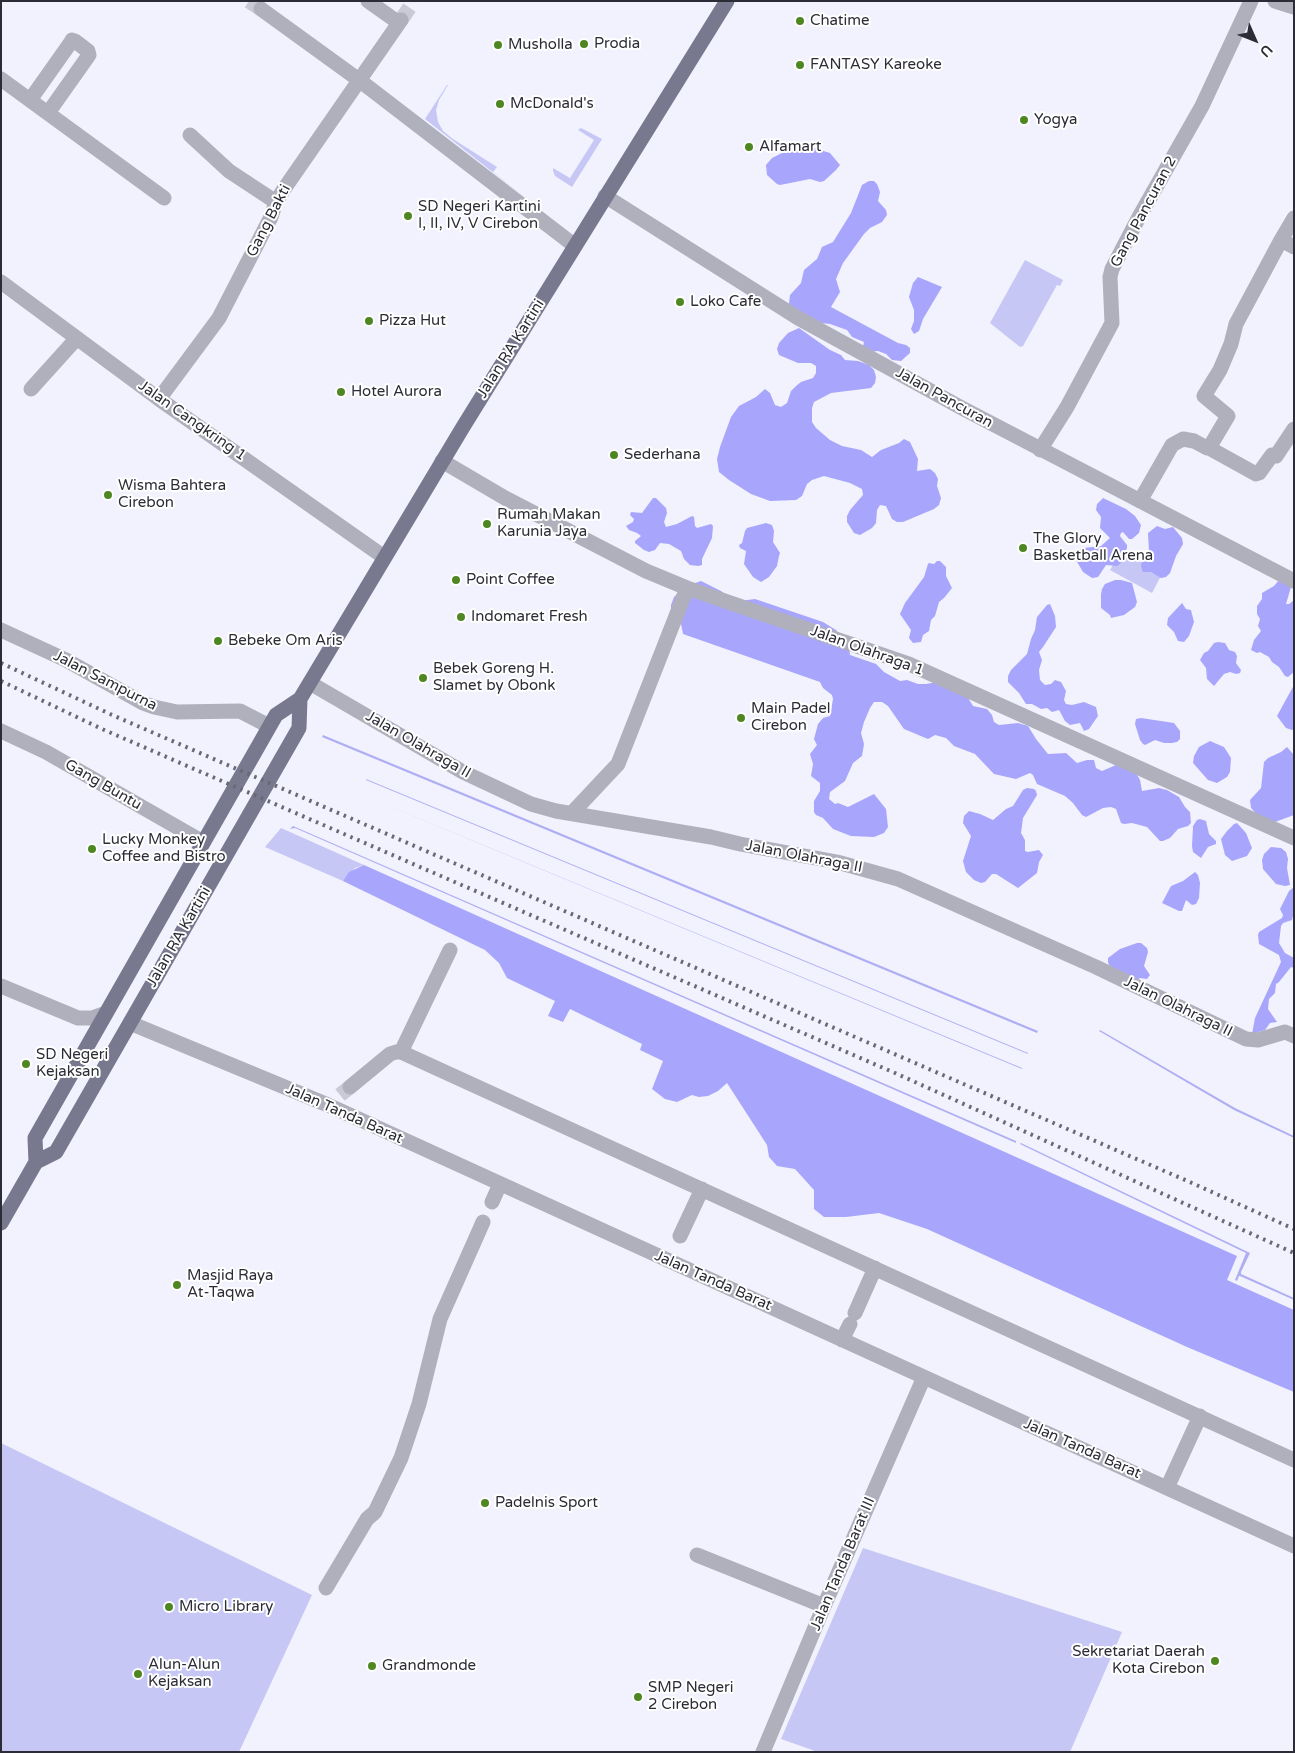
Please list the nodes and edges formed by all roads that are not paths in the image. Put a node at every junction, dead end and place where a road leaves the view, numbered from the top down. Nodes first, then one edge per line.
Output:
1 (368, 1) edge
2 (727, 1) edge
3 (1251, 1) edge
4 (1275, 1) edge
5 (1293, 6) edge
6 (261, 9) tunnel mouth
7 (1, 79) edge
8 (359, 80) junction
9 (30, 100) junction
10 (48, 113) junction
11 (190, 135) dead end
12 (605, 196) junction
13 (164, 198) dead end
14 (276, 202) junction
15 (1294, 218) edge
16 (1287, 243) edge
17 (574, 246) junction
18 (1, 282) edge
19 (77, 338) junction
20 (31, 389) dead end
21 (159, 398) junction
22 (1294, 429) edge
23 (1209, 448) junction
24 (1040, 450) junction
25 (442, 461) junction
26 (1140, 501) junction
27 (384, 558) junction
28 (1294, 582) edge
29 (687, 588) junction
30 (1, 630) edge
31 (310, 682) junction
32 (300, 699) junction
33 (269, 726) junction
34 (1, 731) edge
35 (572, 813) junction
36 (1294, 838) edge
37 (203, 842) junction
38 (450, 950) dead end
39 (1, 986) edge
40 (106, 1013) junction
41 (130, 1023) junction
42 (1294, 1036) edge
43 (401, 1052) junction
44 (328, 1105) junction
45 (36, 1162) junction
46 (500, 1184) junction
47 (702, 1189) junction
48 (492, 1202) dead end
49 (483, 1222) dead end
50 (1, 1223) edge
51 (669, 1261) junction
52 (876, 1268) junction
53 (842, 1340) junction
54 (924, 1377) junction
55 (1200, 1416) junction
56 (1294, 1460) edge
57 (1167, 1488) junction
58 (1294, 1546) edge
59 (697, 1555) dead end
60 (326, 1588) dead end
61 (824, 1606) junction
62 (763, 1752) edge

1 - 8 street, Gang Bakti
2 - 12 main road, Jalan RA Kartini
3 - 24 street, Gang Pancuran 2
4 - 5 street
6 - 8 street
7 - 9 street
8 - 14 street, Gang Bakti
8 - 17 street
9 - 10 street
9 - 10 street
10 - 13 street
11 - 14 street
12 - 17 main road, Jalan RA Kartini
12 - 24 street, Jalan Pancuran
14 - 21 street, Gang Bakti
15 - 16 street
16 - 23 street
17 - 25 main road, Jalan RA Kartini
18 - 19 street, Jalan Cangkring 1
19 - 20 street
19 - 21 street, Jalan Cangkring 1
21 - 27 street, Jalan Cangkring 1
22 - 23 street
23 - 26 street
24 - 26 street, Jalan Pancuran
25 - 27 main road, Jalan RA Kartini
25 - 29 street, Jalan Olahraga 1
26 - 28 street, Jalan Pancuran
27 - 31 main road, Jalan RA Kartini
29 - 35 street
29 - 36 street, Jalan Olahraga 1
30 - 33 street, Jalan Sampurna
31 - 32 main road, Jalan RA Kartini
31 - 35 street, Jalan Olahraga II
32 - 33 main road, Jalan RA Kartini
32 - 41 main road, Jalan RA Kartini
33 - 37 main road, Jalan RA Kartini
34 - 37 street, Gang Buntu
35 - 42 street, Jalan Olahraga II
37 - 40 main road, Jalan RA Kartini
38 - 43 street
39 - 40 street
40 - 41 main road
40 - 45 main road, Jalan RA Kartini
41 - 44 street, Jalan Tanda Barat
41 - 45 main road, Jalan RA Kartini
43 - 44 street
43 - 47 street
44 - 46 street, Jalan Tanda Barat
45 - 50 main road
46 - 48 street
46 - 51 street, Jalan Tanda Barat
47 - 51 street
47 - 52 street
49 - 60 street
51 - 53 street, Jalan Tanda Barat
52 - 53 street
52 - 55 street
53 - 54 street, Jalan Tanda Barat
54 - 57 street, Jalan Tanda Barat
54 - 61 street, Jalan Tanda Barat III
55 - 56 street
55 - 57 street
57 - 58 street, Jalan Tanda Barat
59 - 61 street
61 - 62 street, Jalan Tanda Barat III

